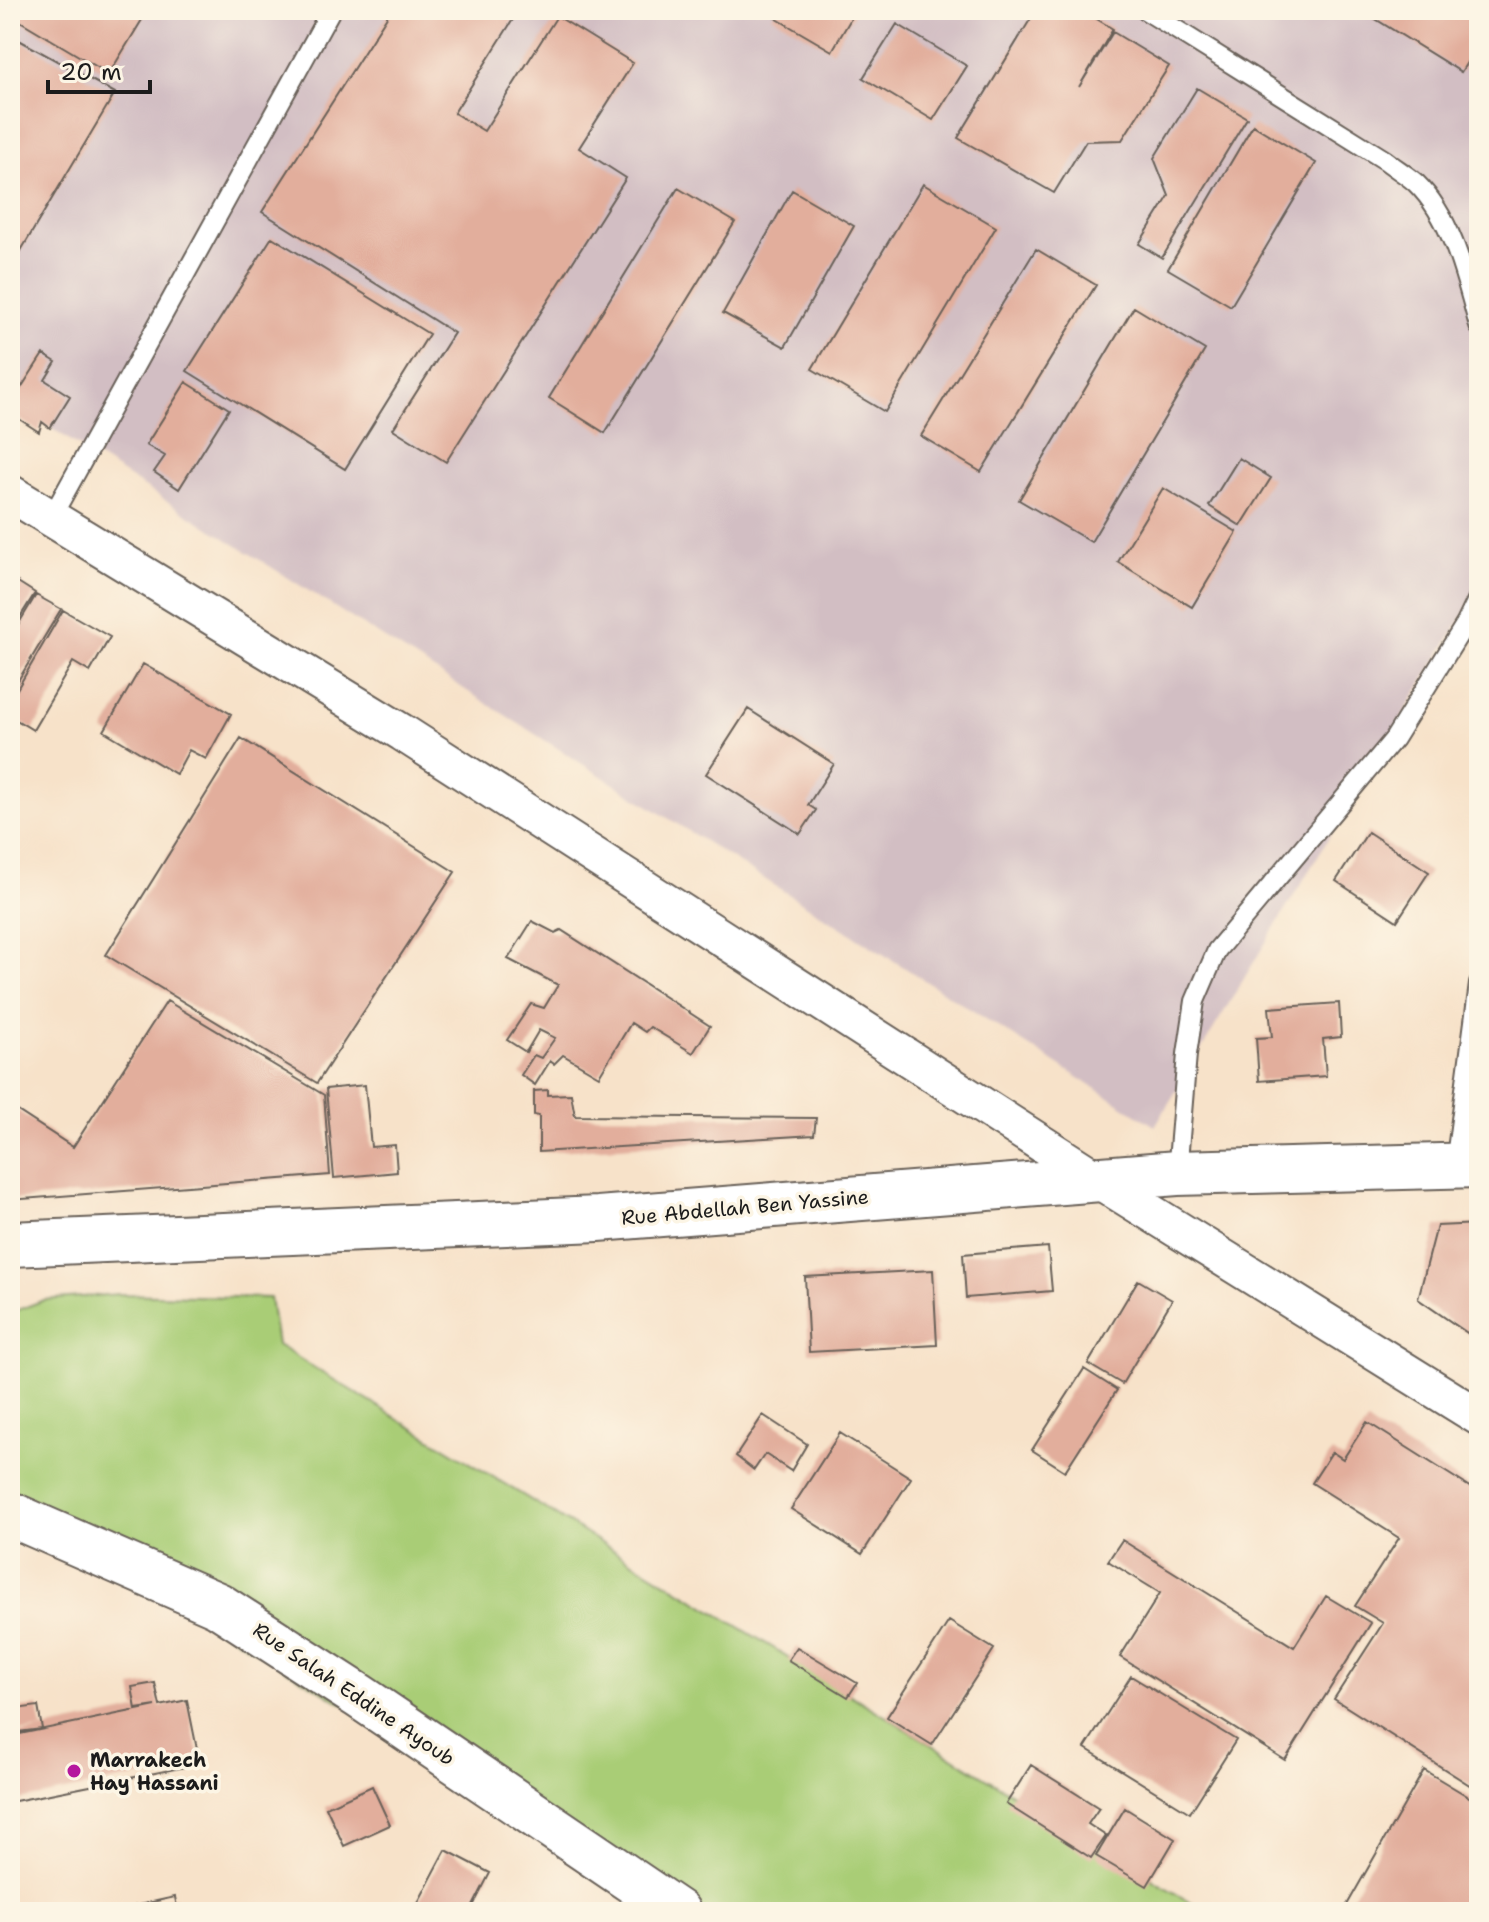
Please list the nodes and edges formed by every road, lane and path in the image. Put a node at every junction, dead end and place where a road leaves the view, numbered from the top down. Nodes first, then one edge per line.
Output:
1 (331, 10) edge
2 (1145, 10) edge
3 (1479, 326) edge
4 (10, 493) edge
5 (51, 518) junction
6 (1479, 596) edge
7 (1479, 984) edge
8 (1476, 1021) edge
9 (1467, 1165) edge
10 (1177, 1173) junction
11 (1095, 1178) junction
12 (10, 1244) edge
13 (1479, 1417) edge
14 (10, 1514) edge
15 (678, 1912) edge

1 - 5 lane
2 - 3 lane
4 - 5 street
5 - 11 street
6 - 10 lane
7 - 8 lane
8 - 9 lane
9 - 10 street, Rue Abdellah Ben Yassine
10 - 11 street, Rue Abdellah Ben Yassine
11 - 12 street, Rue Abdellah Ben Yassine
11 - 13 street
14 - 15 street, Rue Salah Eddine Ayoub

